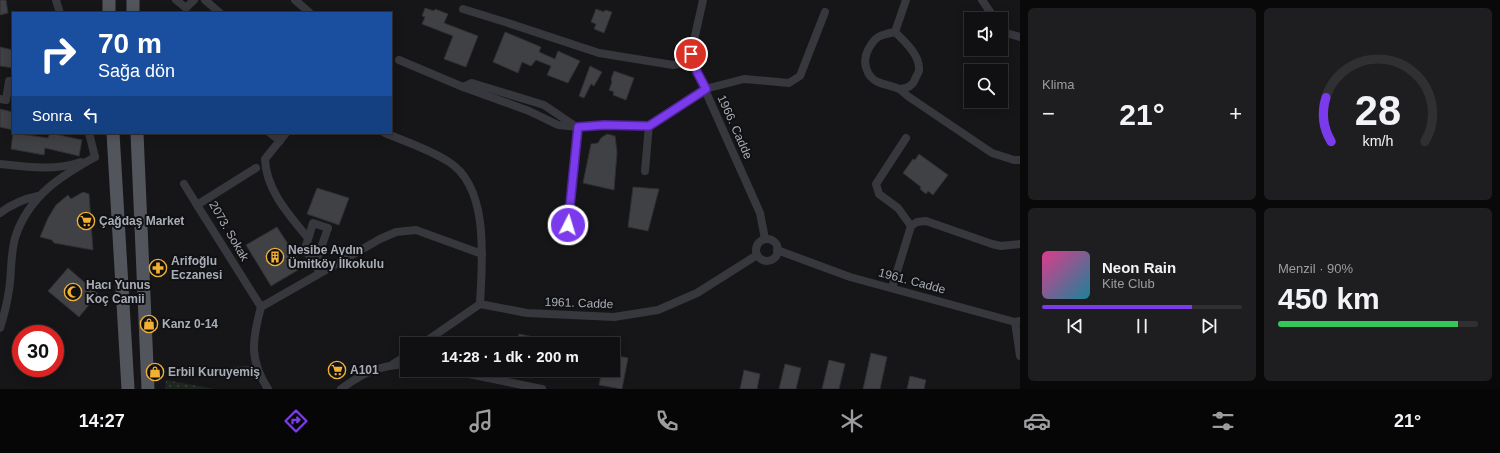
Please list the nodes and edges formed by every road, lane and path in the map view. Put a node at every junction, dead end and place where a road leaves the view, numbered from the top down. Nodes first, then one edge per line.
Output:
1 (56, 0) edge
2 (109, 0) edge
3 (133, 0) edge
4 (176, 0) edge
5 (194, 0) edge
6 (205, 0) edge
7 (296, 0) edge
8 (703, 0) edge
9 (906, 0) edge
10 (982, 0) edge
11 (463, 9) dead end
12 (60, 12) edge
13 (109, 12) edge
14 (133, 12) edge
15 (219, 12) edge
16 (309, 12) edge
17 (825, 12) dead end
18 (990, 12) edge
19 (895, 32) junction
20 (1008, 34) edge
21 (1020, 37) edge
22 (691, 54) junction
23 (399, 60) dead end
24 (0, 80) edge
25 (11, 82) edge
26 (706, 89) junction
27 (900, 89) junction
28 (0, 99) edge
29 (649, 126) junction
30 (578, 127) junction
31 (89, 134) edge
32 (113, 134) edge
33 (137, 134) edge
34 (271, 134) edge
35 (285, 134) edge
36 (387, 134) edge
37 (906, 138) dead end
38 (280, 141) junction
39 (95, 157) junction
40 (1020, 160) edge
41 (0, 164) edge
42 (256, 168) dead end
43 (645, 171) dead end
44 (184, 184) dead end
45 (38, 196) junction
46 (197, 205) junction
47 (0, 213) edge
48 (568, 225) dead end
49 (911, 226) junction
50 (308, 238) junction
51 (765, 239) junction
52 (1020, 244) edge
53 (777, 250) junction
54 (482, 254) junction
55 (757, 255) junction
56 (315, 265) junction
57 (320, 273) junction
58 (892, 288) junction
59 (480, 304) junction
60 (261, 307) junction
61 (1018, 322) edge
62 (0, 328) edge
63 (432, 337) edge
64 (1020, 356) edge
65 (400, 359) edge
66 (400, 364) edge
67 (392, 365) junction
68 (257, 370) junction
69 (211, 372) dead end
70 (483, 377) edge
71 (128, 389) edge
72 (148, 389) edge
73 (268, 389) edge
74 (341, 389) edge
75 (542, 389) edge

1 - 12 street
2 - 13 main road
3 - 14 main road
4 - 5 street
6 - 15 street
7 - 16 street
8 - 22 street
9 - 19 street
10 - 18 street
11 - 22 street
17 - 26 street
19 - 27 street
19 - 27 street
20 - 21 street
22 - 26 street, 1966. Cadde
23 - 30 street
24 - 25 street
25 - 28 street
26 - 29 street
26 - 51 street, 1966. Cadde
27 - 40 street
29 - 30 street
29 - 43 street
30 - 48 street
31 - 39 street
32 - 71 main road
33 - 72 main road
34 - 38 street
35 - 38 street
36 - 54 street
37 - 49 street
38 - 50 street
39 - 41 street
39 - 45 street
42 - 46 street, 2073. Sokak
44 - 46 street
45 - 47 street
45 - 62 street
46 - 60 street, 2073. Sokak
49 - 52 street
49 - 58 street
50 - 56 street
50 - 56 street
51 - 53 street
51 - 55 street
53 - 55 street
53 - 58 street, 1961. Cadde
54 - 57 street
54 - 59 street
55 - 59 street, 1961. Cadde
56 - 57 street
57 - 60 street
58 - 61 street, 1961. Cadde
59 - 63 street
60 - 68 street
61 - 64 street
65 - 67 street
66 - 67 street
67 - 74 street
68 - 69 street
68 - 73 street
70 - 75 street

